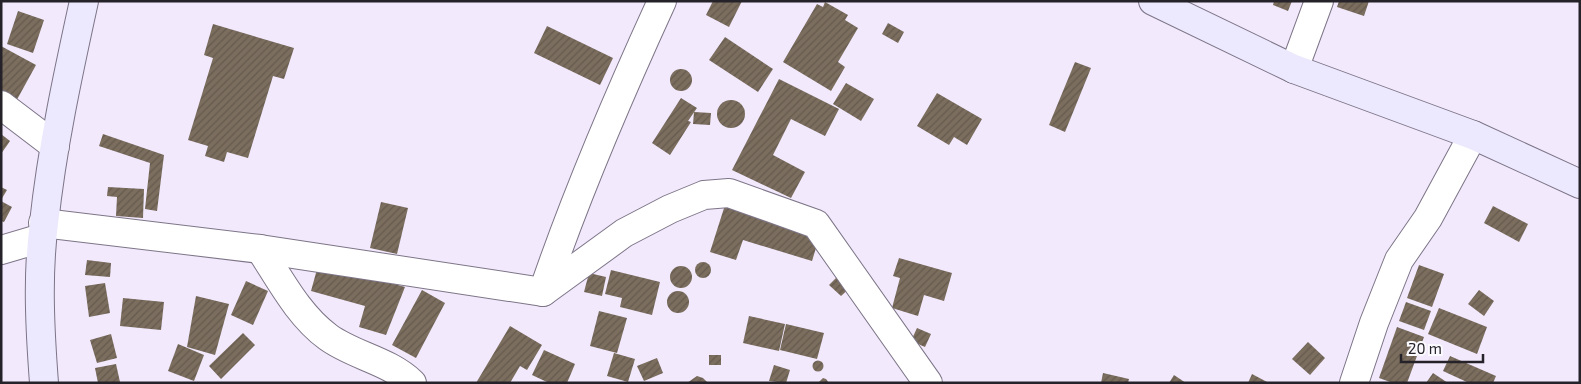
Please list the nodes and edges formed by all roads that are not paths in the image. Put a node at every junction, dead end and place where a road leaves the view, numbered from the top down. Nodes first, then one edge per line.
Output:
1 (84, 1) edge
2 (662, 1) edge
3 (1153, 1) edge
4 (1319, 1) edge
5 (1294, 69) junction
6 (1, 105) edge
7 (1473, 135) junction
8 (55, 146) junction
9 (1580, 184) edge
10 (43, 230) junction
11 (260, 249) junction
12 (1, 250) edge
13 (542, 292) junction
14 (44, 383) edge
15 (412, 383) edge
16 (928, 383) edge
17 (1354, 383) edge

1 - 8 main road
2 - 13 street
3 - 5 main road
4 - 5 street
5 - 7 main road
6 - 8 street
7 - 9 main road
7 - 17 street
8 - 10 main road
10 - 11 street
10 - 12 street
10 - 14 main road
11 - 13 street
11 - 15 street
13 - 16 street

